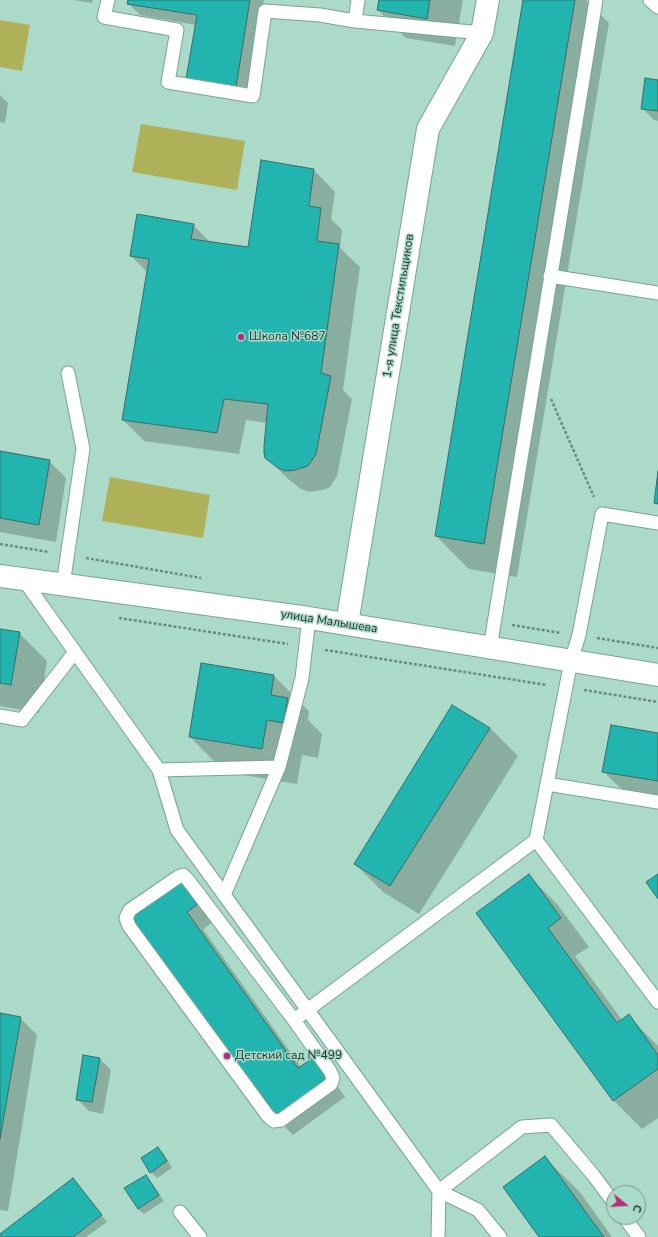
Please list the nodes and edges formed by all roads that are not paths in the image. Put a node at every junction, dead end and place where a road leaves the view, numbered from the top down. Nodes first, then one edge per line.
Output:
1 (108, 0) edge
2 (358, 0) edge
3 (488, 0) edge
4 (596, 0) edge
5 (650, 0) edge
6 (658, 7) edge
7 (355, 21) junction
8 (482, 33) junction
9 (550, 276) junction
10 (658, 293) edge
11 (68, 373) dead end
12 (658, 523) edge
13 (0, 576) edge
14 (23, 579) junction
15 (63, 585) junction
16 (309, 618) junction
17 (346, 624) junction
18 (490, 648) junction
19 (75, 652) junction
20 (571, 661) junction
21 (658, 675) edge
22 (0, 716) edge
23 (279, 767) junction
24 (159, 770) junction
25 (547, 784) junction
26 (658, 802) edge
27 (536, 840) junction
28 (224, 895) junction
29 (658, 1002) edge
30 (307, 1009) junction
31 (294, 1020) junction
32 (439, 1191) junction
33 (606, 1192) edge
34 (180, 1212) dead end
35 (630, 1225) edge
36 (200, 1237) edge
37 (438, 1237) edge
38 (500, 1237) edge
39 (639, 1237) edge

1 - 7 lane
2 - 7 lane
3 - 8 street, 1-я улица Текстильщиков
4 - 9 lane
5 - 6 lane
7 - 8 lane
8 - 17 street, 1-я улица Текстильщиков
9 - 10 lane
9 - 18 lane
11 - 15 lane
12 - 20 lane
13 - 14 street, улица Малышева
14 - 15 street, улица Малышева
14 - 19 lane
15 - 16 street, улица Малышева
16 - 17 street, улица Малышева
16 - 23 lane
17 - 18 street, улица Малышева
18 - 20 street, улица Малышева
19 - 22 lane
19 - 24 lane
20 - 21 street, улица Малышева
20 - 25 lane
23 - 24 lane
23 - 28 lane
24 - 28 lane
25 - 26 lane
25 - 27 lane
27 - 29 lane
27 - 30 lane
28 - 30 lane
30 - 31 lane
30 - 32 lane
31 - 31 lane
32 - 33 lane
32 - 37 lane
32 - 38 lane
34 - 36 lane
35 - 39 lane

